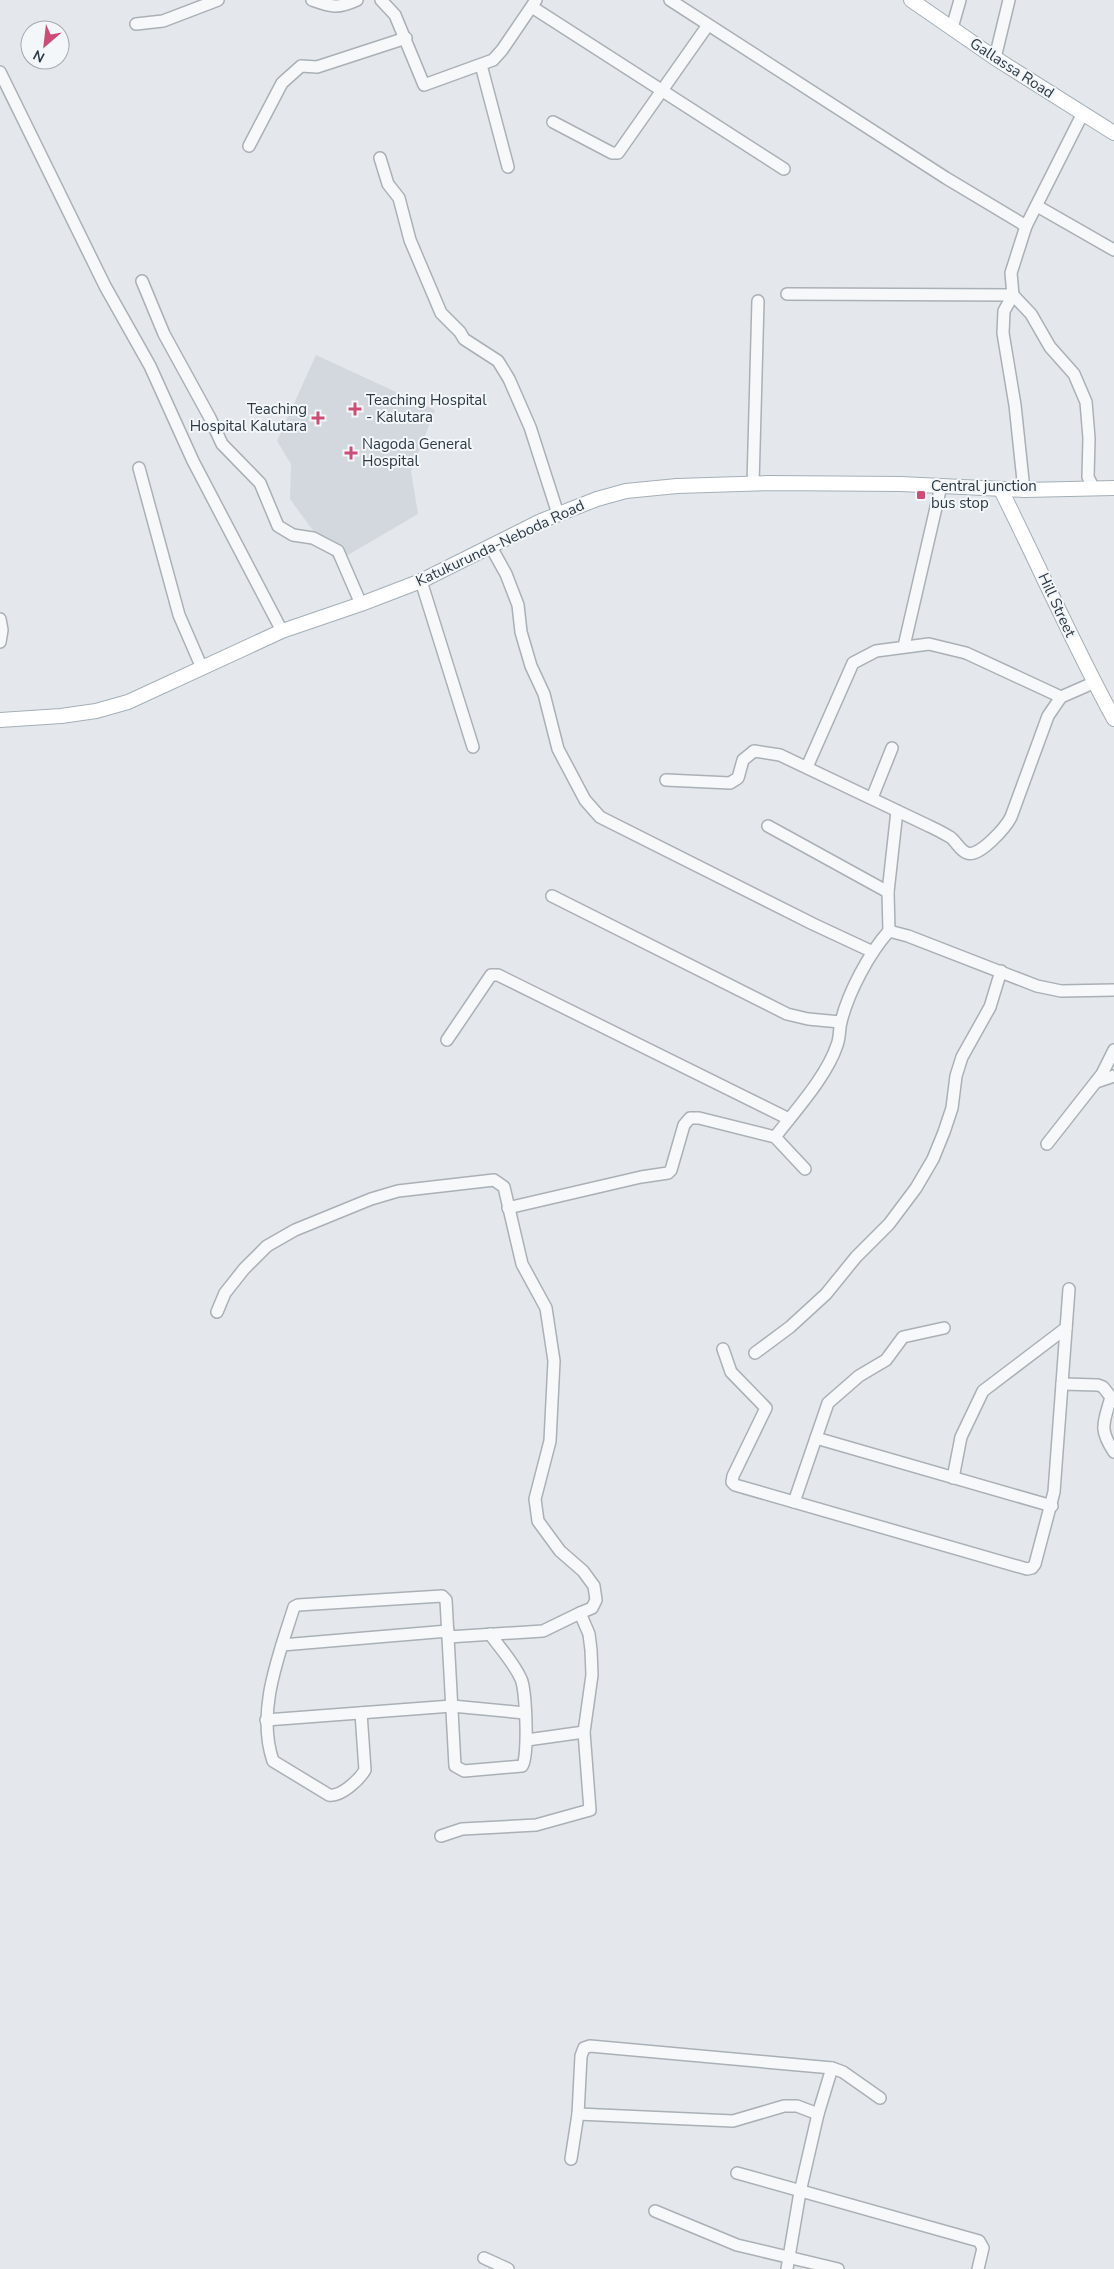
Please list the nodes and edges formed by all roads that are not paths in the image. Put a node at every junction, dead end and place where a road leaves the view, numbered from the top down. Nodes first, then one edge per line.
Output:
1 (218, 0) edge
2 (312, 0) edge
3 (357, 0) edge
4 (381, 0) edge
5 (670, 0) edge
6 (911, 0) edge
7 (960, 0) edge
8 (1009, 0) edge
9 (534, 3) edge
10 (136, 24) dead end
11 (708, 25) junction
12 (952, 28) junction
13 (406, 38) junction
14 (995, 58) junction
15 (481, 64) junction
16 (0, 72) edge
17 (663, 91) junction
18 (1083, 113) junction
19 (553, 122) dead end
20 (1114, 133) edge
21 (249, 146) dead end
22 (380, 158) dead end
23 (508, 167) dead end
24 (784, 169) dead end
25 (1037, 206) junction
26 (1026, 226) junction
27 (1114, 250) edge
28 (142, 280) dead end
29 (787, 294) dead end
30 (1013, 294) junction
31 (758, 301) dead end
32 (140, 468) dead end
33 (753, 484) junction
34 (941, 486) junction
35 (1114, 488) edge
36 (1094, 489) junction
37 (1001, 490) junction
38 (1024, 490) junction
39 (558, 514) junction
40 (491, 547) junction
41 (421, 581) junction
42 (361, 604) junction
43 (0, 619) edge
44 (282, 631) junction
45 (0, 642) edge
46 (904, 646) junction
47 (202, 668) junction
48 (1093, 683) junction
49 (1062, 697) junction
50 (1109, 699) edge
51 (1114, 719) edge
52 (0, 720) edge
53 (473, 747) dead end
54 (892, 748) dead end
55 (807, 767) junction
56 (666, 780) dead end
57 (872, 798) junction
58 (898, 811) junction
59 (768, 826) dead end
60 (888, 892) junction
61 (552, 896) dead end
62 (890, 931) junction
63 (873, 952) junction
64 (1002, 972) junction
65 (1114, 990) edge
66 (840, 1022) junction
67 (447, 1040) dead end
68 (1114, 1050) edge
69 (1114, 1076) edge
70 (1096, 1082) junction
71 (789, 1120) junction
72 (776, 1137) junction
73 (1047, 1144) dead end
74 (804, 1169) dead end
75 (508, 1208) junction
76 (1069, 1289) dead end
77 (217, 1312) dead end
78 (944, 1328) dead end
79 (1066, 1328) junction
80 (722, 1349) dead end
81 (755, 1353) dead end
82 (1062, 1384) junction
83 (1112, 1399) edge
84 (816, 1438) junction
85 (1114, 1452) edge
86 (953, 1478) junction
87 (794, 1502) junction
88 (1052, 1506) junction
89 (580, 1613) junction
90 (448, 1634) junction
91 (490, 1634) junction
92 (282, 1645) junction
93 (452, 1706) junction
94 (360, 1713) junction
95 (525, 1713) junction
96 (266, 1720) junction
97 (584, 1732) junction
98 (527, 1740) junction
99 (441, 1836) dead end
100 (832, 2068) junction
101 (880, 2098) dead end
102 (578, 2114) junction
103 (818, 2114) junction
104 (571, 2160) dead end
105 (737, 2172) dead end
106 (800, 2192) junction
107 (655, 2211) dead end
108 (790, 2256) junction
109 (484, 2258) dead end
110 (508, 2269) edge
111 (787, 2269) edge
112 (838, 2269) edge
113 (978, 2269) edge

1 - 10 street
2 - 3 street
4 - 13 street
5 - 11 street
6 - 12 main road, Gallassa Road
7 - 12 street
8 - 14 street
9 - 15 street
9 - 17 street
11 - 17 street
11 - 26 street
12 - 14 main road, Gallassa Road
13 - 15 street
13 - 21 street
14 - 18 main road, Gallassa Road
15 - 23 street
16 - 44 street
17 - 19 street
17 - 24 street
18 - 20 main road, Gallassa Road
18 - 25 street
22 - 39 street
25 - 26 street
25 - 27 street
26 - 30 street
28 - 42 street
29 - 30 street
30 - 36 street
30 - 38 street
31 - 33 street
32 - 47 street
33 - 34 main road, Katukurunda-Neboda Road
33 - 39 main road, Katukurunda-Neboda Road
34 - 37 main road, Katukurunda-Neboda Road
34 - 46 street
35 - 36 main road, Katukurunda-Neboda Road
36 - 38 main road, Katukurunda-Neboda Road
37 - 38 main road, Katukurunda-Neboda Road
37 - 48 main road, Hill Street
39 - 40 main road, Katukurunda-Neboda Road
40 - 41 main road, Katukurunda-Neboda Road
40 - 63 street
41 - 42 main road, Katukurunda-Neboda Road
41 - 53 street
42 - 44 main road, Katukurunda-Neboda Road
43 - 45 street
44 - 47 main road, Katukurunda-Neboda Road
46 - 49 street
46 - 55 street
47 - 52 main road, Katukurunda-Neboda Road
48 - 49 street
48 - 50 main road, Hill Street
49 - 58 street
50 - 51 main road, Hill Street
54 - 57 street
55 - 56 street
55 - 57 street
57 - 58 street
58 - 60 street
59 - 60 street
60 - 62 street
61 - 66 street
62 - 63 street
62 - 64 street
63 - 66 street
64 - 65 street
64 - 81 street
66 - 71 street
67 - 71 street
68 - 70 street
69 - 70 street
70 - 73 street
71 - 72 street
72 - 74 street
72 - 75 street
75 - 77 street
75 - 89 street
76 - 79 street
78 - 84 street
79 - 82 street
79 - 86 street
80 - 87 street
82 - 83 street
82 - 88 street
83 - 85 street
84 - 86 street
84 - 87 street
86 - 88 street
87 - 88 street
89 - 91 street
89 - 97 street
90 - 91 street
90 - 92 street
90 - 92 street
90 - 93 street
91 - 95 street
92 - 96 street
93 - 94 street
93 - 95 street
93 - 98 street
94 - 96 street
94 - 96 street
95 - 98 street
97 - 98 street
97 - 99 street
100 - 101 street
100 - 102 street
100 - 103 street
102 - 103 street
102 - 104 street
103 - 106 street
105 - 106 street
106 - 108 street
106 - 113 street
107 - 108 street
108 - 111 street
108 - 112 street
109 - 110 street

